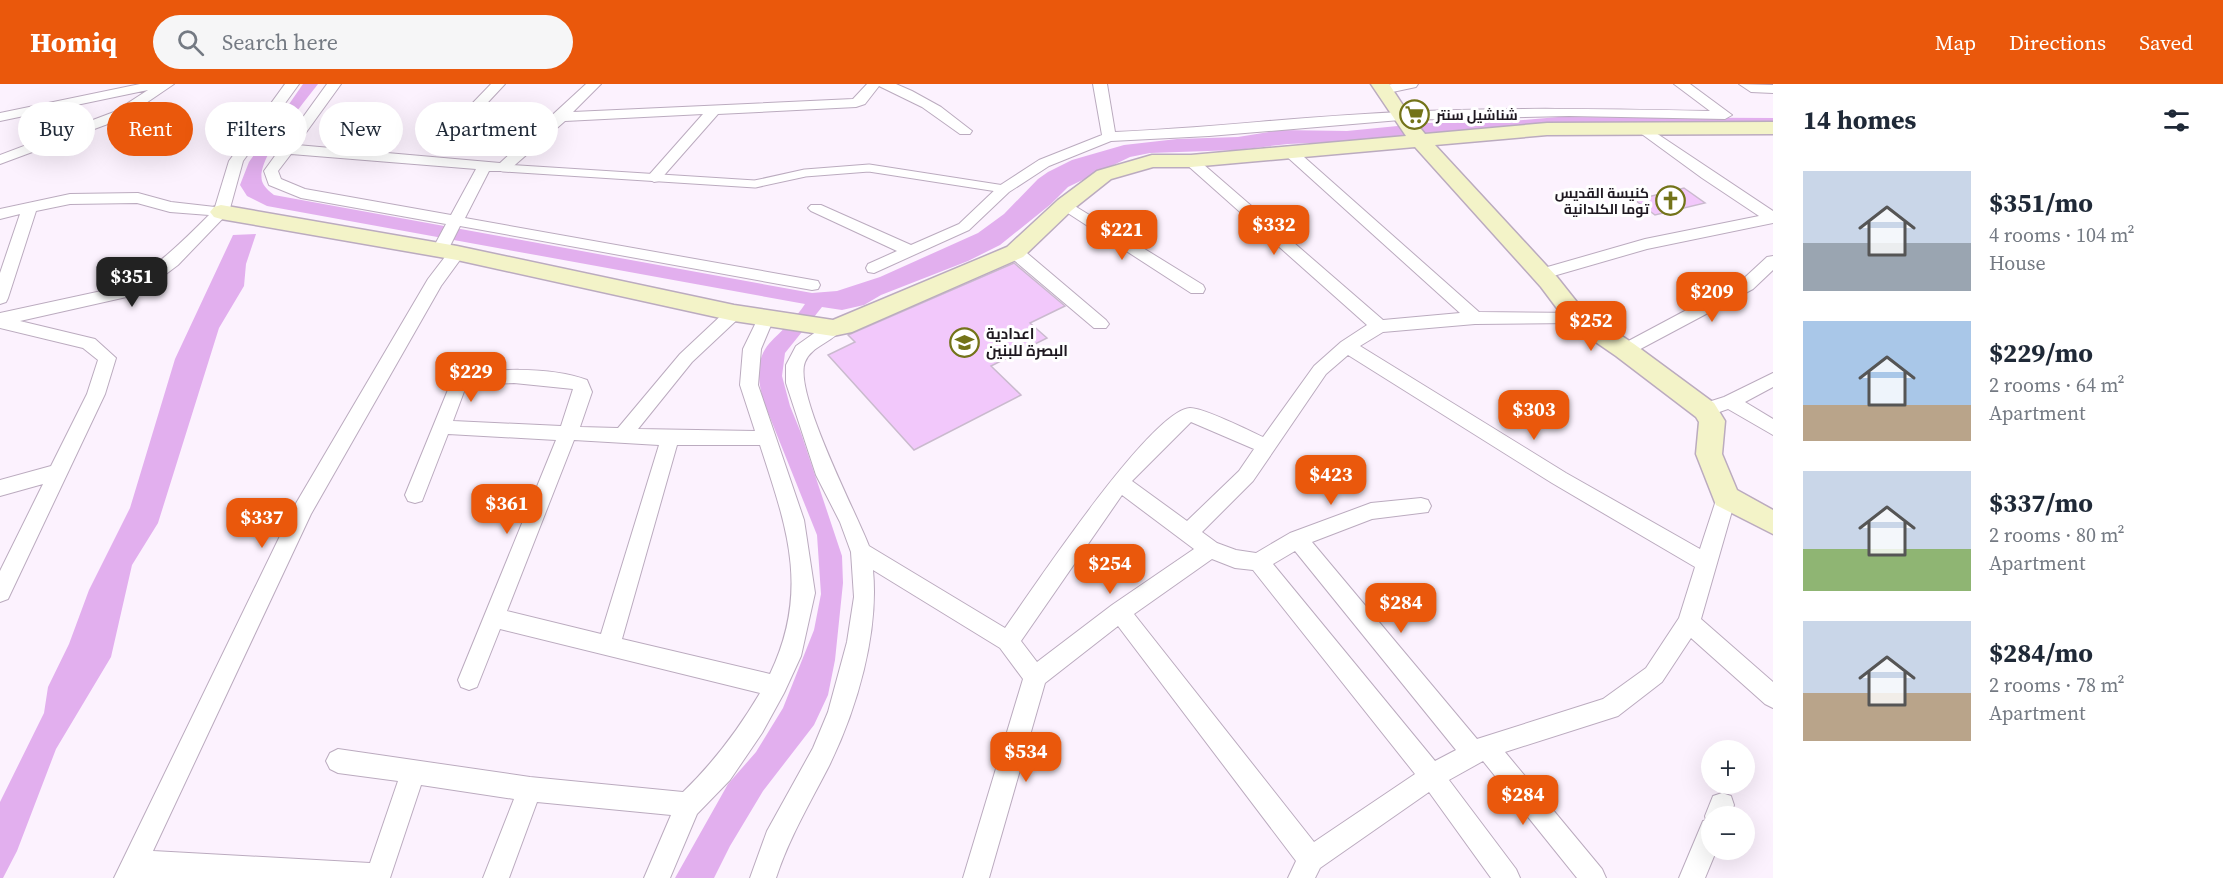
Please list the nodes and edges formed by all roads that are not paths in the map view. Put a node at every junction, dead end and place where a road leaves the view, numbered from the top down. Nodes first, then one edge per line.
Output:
1 (160, 84) edge
2 (166, 84) edge
3 (292, 84) edge
4 (334, 84) edge
5 (498, 84) edge
6 (594, 84) edge
7 (874, 84) edge
8 (884, 84) edge
9 (1100, 84) edge
10 (1411, 84) edge
11 (1681, 84) edge
12 (1746, 84) edge
13 (1382, 87) edge
14 (1773, 89) edge
15 (481, 102) edge
16 (714, 110) junction
17 (0, 117) edge
18 (561, 117) junction
19 (1401, 117) junction
20 (307, 122) edge
21 (1773, 128) edge
22 (1644, 129) junction
23 (965, 131) dead end
24 (1109, 137) junction
25 (1420, 141) junction
26 (307, 150) edge
27 (1290, 152) junction
28 (283, 156) edge
29 (0, 160) edge
30 (1191, 161) junction
31 (484, 167) junction
32 (503, 168) junction
33 (654, 178) junction
34 (1004, 189) junction
35 (1065, 205) junction
36 (30, 207) junction
37 (816, 208) dead end
38 (221, 212) junction
39 (0, 214) edge
40 (1773, 218) edge
41 (457, 221) junction
42 (447, 250) junction
43 (912, 252) junction
44 (1015, 252) junction
45 (1773, 261) edge
46 (874, 268) dead end
47 (1543, 274) junction
48 (812, 285) dead end
49 (1197, 289) dead end
50 (0, 298) edge
51 (734, 313) junction
52 (1576, 317) junction
53 (1475, 318) junction
54 (0, 320) edge
55 (776, 320) junction
56 (1100, 324) dead end
57 (1379, 326) junction
58 (825, 327) junction
59 (1347, 346) junction
60 (1625, 350) junction
61 (1773, 379) edge
62 (1730, 402) junction
63 (1705, 410) junction
64 (442, 428) junction
65 (1773, 428) edge
66 (568, 433) junction
67 (623, 435) junction
68 (670, 438) junction
69 (767, 438) junction
70 (1266, 446) junction
71 (59, 472) junction
72 (1121, 483) junction
73 (0, 488) edge
74 (415, 495) dead end
75 (1726, 497) junction
76 (1421, 506) dead end
77 (1773, 523) edge
78 (1188, 533) junction
79 (1297, 539) junction
80 (1210, 549) junction
81 (861, 552) junction
82 (1260, 561) junction
83 (1705, 562) junction
84 (0, 593) edge
85 (1120, 612) junction
86 (495, 618) junction
87 (1689, 622) junction
88 (1008, 641) junction
89 (609, 645) junction
90 (1035, 676) junction
91 (469, 680) dead end
92 (776, 686) junction
93 (1773, 697) edge
94 (1480, 751) junction
95 (338, 760) dead end
96 (414, 771) junction
97 (1432, 776) junction
98 (530, 789) junction
99 (688, 806) junction
100 (1701, 856) edge
101 (1306, 868) edge
102 (130, 871) edge
103 (377, 877) edge
104 (496, 878) edge
105 (657, 878) edge
106 (763, 878) edge
107 (976, 878) edge
108 (1507, 878) edge
109 (1593, 878) edge
110 (1692, 878) edge

1 - 17 street
2 - 29 street
3 - 38 street
4 - 20 street
5 - 15 street
6 - 18 street
7 - 16 street
8 - 23 street
9 - 24 street
10 - 13 street
11 - 19 street
12 - 14 street
13 - 19 street
16 - 18 street
16 - 33 street
18 - 32 street
19 - 24 street
19 - 25 street
21 - 22 street
22 - 25 street
22 - 40 street
24 - 34 street
25 - 27 street
25 - 47 street
26 - 31 street
27 - 30 street
27 - 53 street
28 - 41 street
30 - 35 street
30 - 57 street
31 - 32 street
31 - 41 street
32 - 33 lane
33 - 34 lane
34 - 43 street
35 - 44 street
35 - 49 street
36 - 38 street
36 - 39 street
36 - 50 street
37 - 43 street
38 - 42 street
38 - 54 street
40 - 47 street
41 - 42 street
41 - 48 street
42 - 51 street
42 - 102 street
43 - 46 street
44 - 56 street
44 - 58 street
45 - 60 street
47 - 52 street
51 - 55 street
51 - 67 street
52 - 53 street
52 - 60 street
53 - 57 street
54 - 71 street
55 - 58 street
55 - 69 street
57 - 59 street
58 - 81 street
59 - 70 street
59 - 83 street
60 - 63 street
61 - 62 street
62 - 63 street
62 - 65 street
63 - 75 street
64 - 66 street
64 - 66 street
64 - 74 street
66 - 67 street
66 - 86 street
67 - 68 street
68 - 69 street
68 - 89 street
69 - 92 street
70 - 72 street
70 - 78 street
71 - 73 street
71 - 84 street
72 - 78 street
72 - 88 street
75 - 77 street
75 - 83 street
76 - 79 street
78 - 80 street
79 - 82 street
79 - 94 street
80 - 82 street
80 - 85 street
81 - 88 street
81 - 106 street
82 - 97 street
83 - 87 street
85 - 90 street
85 - 101 street
86 - 89 street
86 - 91 street
87 - 93 street
87 - 94 street
88 - 90 street
89 - 92 street
90 - 107 street
92 - 99 street
94 - 97 street
94 - 109 street
95 - 96 street
96 - 98 street
96 - 103 street
97 - 101 street
97 - 108 street
98 - 99 street
98 - 104 street
99 - 105 street
100 - 110 street
102 - 103 street

